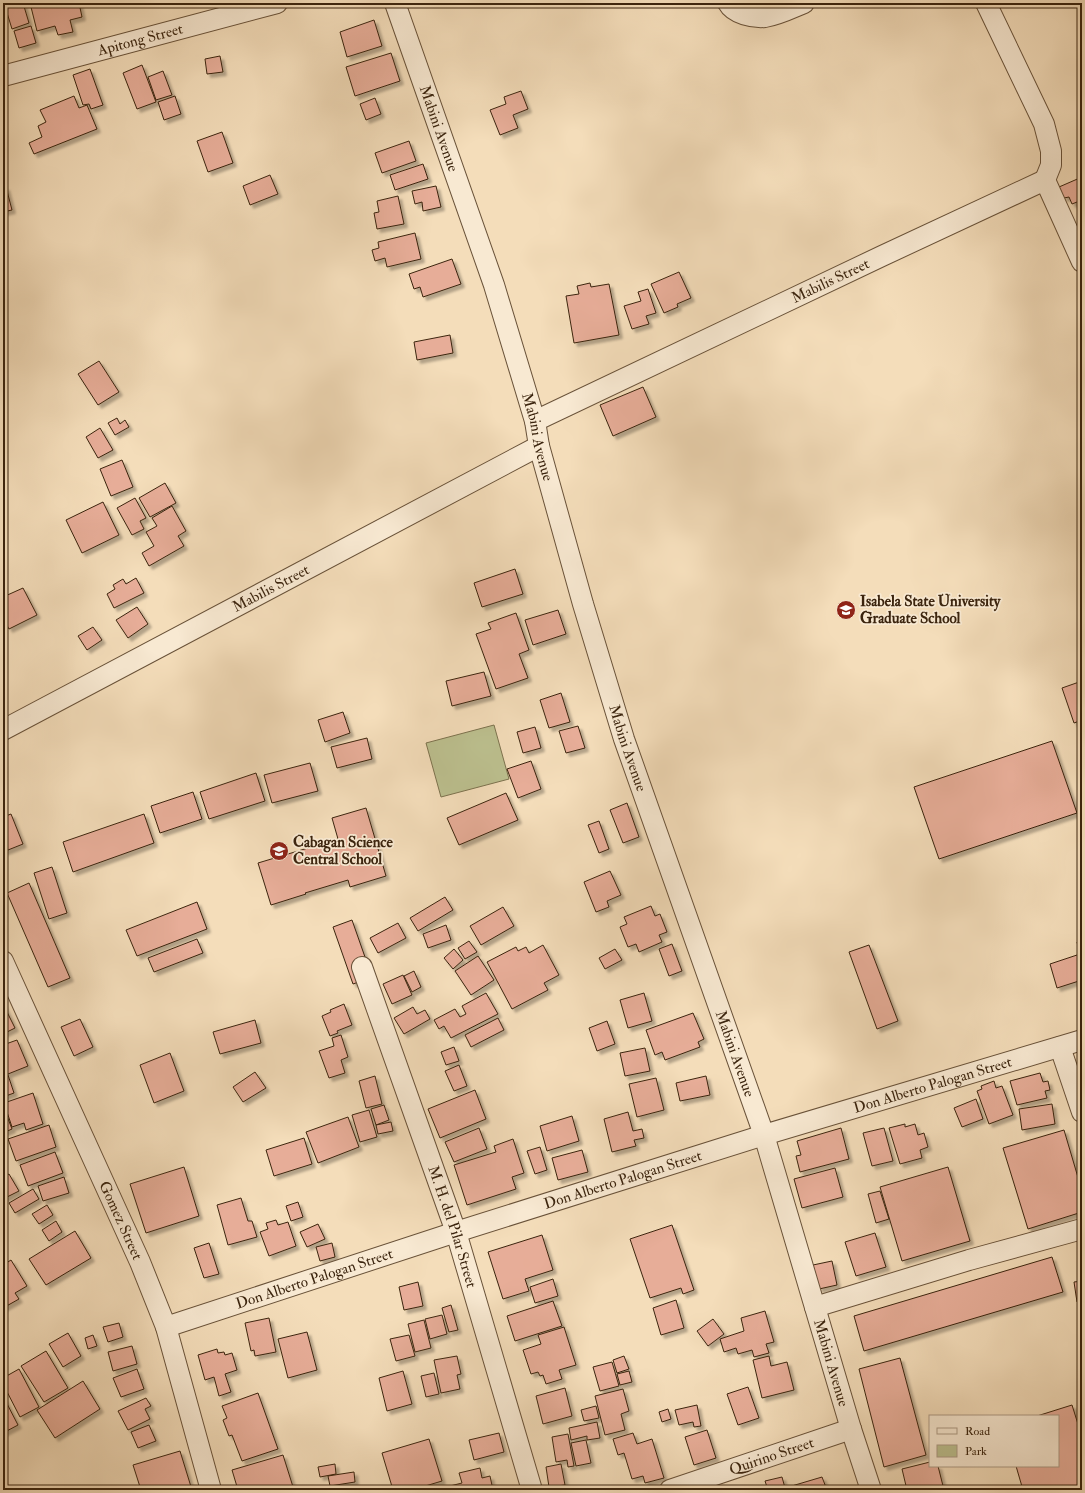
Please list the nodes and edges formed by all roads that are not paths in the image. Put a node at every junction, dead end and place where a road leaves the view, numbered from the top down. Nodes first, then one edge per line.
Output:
1 (277, 3) edge
2 (395, 3) edge
3 (728, 3) edge
4 (804, 3) edge
5 (986, 3) edge
6 (3, 76) edge
7 (1045, 180) junction
8 (1082, 262) edge
9 (535, 421) junction
10 (539, 446) junction
11 (3, 730) edge
12 (3, 961) edge
13 (362, 967) dead end
14 (1082, 1040) edge
15 (1060, 1047) junction
16 (1082, 1112) edge
17 (764, 1135) junction
18 (1082, 1229) edge
19 (456, 1232) junction
20 (815, 1307) junction
21 (166, 1327) junction
22 (851, 1429) junction
23 (211, 1490) edge
24 (532, 1490) edge
25 (670, 1490) edge
26 (870, 1490) edge

1 - 6 street, Apitong Street
2 - 9 street, Mabini Avenue
3 - 4 street
5 - 7 street
7 - 8 street
7 - 9 street, Mabilis Street
9 - 10 street, Mabini Avenue
10 - 11 street, Mabilis Street
10 - 17 street, Mabini Avenue
12 - 21 street, Gomez Street
13 - 19 street, M. H. del Pilar Street
14 - 15 street, Don Alberto Palogan Street
15 - 16 street
15 - 17 street, Don Alberto Palogan Street
17 - 19 street, Don Alberto Palogan Street
17 - 20 street, Mabini Avenue
18 - 20 street
19 - 21 street, Don Alberto Palogan Street
19 - 24 street, M. H. del Pilar Street
20 - 22 street, Mabini Avenue
21 - 23 street, Gomez Street
22 - 25 street, Quirino Street
22 - 26 street, Mabini Avenue

